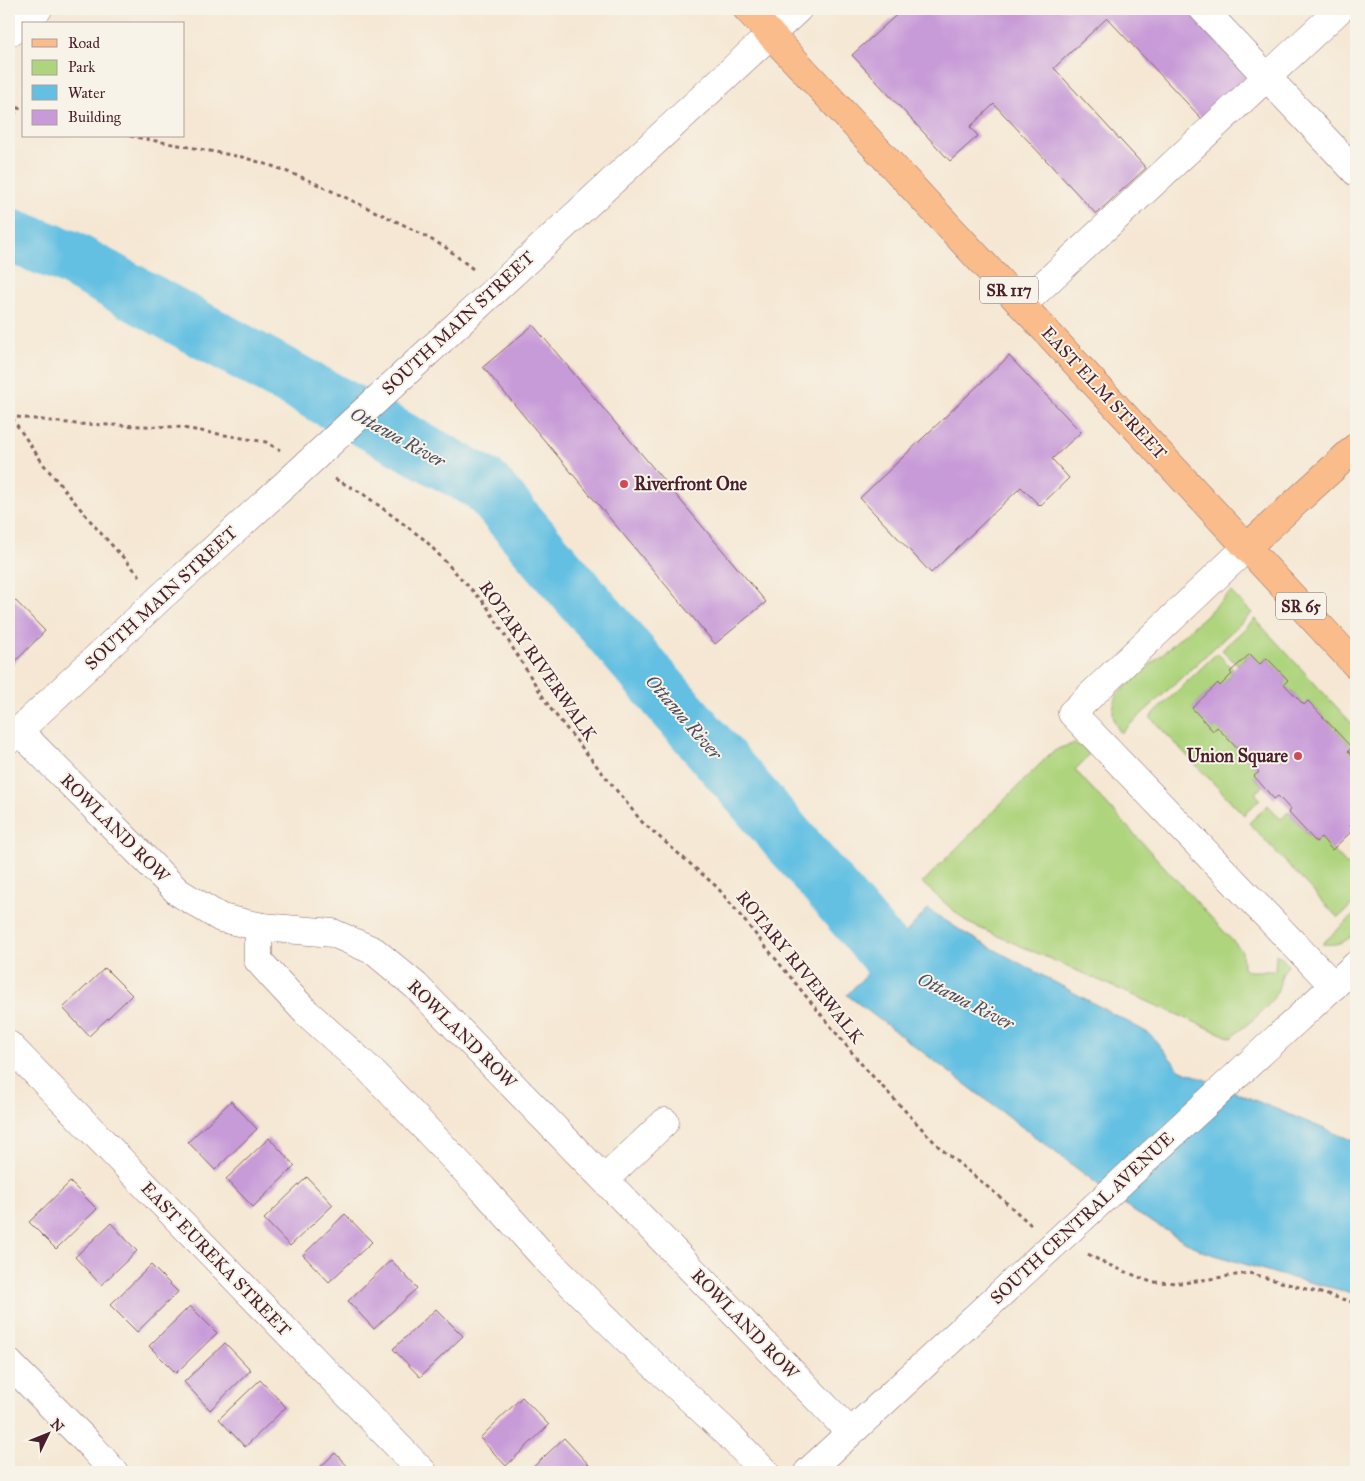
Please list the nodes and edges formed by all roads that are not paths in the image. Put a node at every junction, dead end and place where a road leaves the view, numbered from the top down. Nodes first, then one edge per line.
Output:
1 (38, 9) edge
2 (747, 9) edge
3 (798, 9) edge
4 (1204, 9) edge
5 (1340, 9) edge
6 (23, 22) edge
7 (22, 23) edge
8 (9, 31) edge
9 (771, 34) junction
10 (1267, 76) junction
11 (1356, 172) edge
12 (1022, 305) junction
13 (1356, 447) edge
14 (1247, 547) junction
15 (1356, 665) edge
16 (14, 736) edge
17 (262, 927) junction
18 (1356, 965) edge
19 (1334, 986) junction
20 (9, 1045) edge
21 (665, 1122) dead end
22 (605, 1179) junction
23 (9, 1363) edge
24 (850, 1432) junction
25 (114, 1472) edge
26 (424, 1472) edge
27 (765, 1472) edge
28 (808, 1472) edge

1 - 6 street
2 - 9 main road, SR 117
3 - 9 street, SOUTH MAIN STREET
4 - 10 street
5 - 10 street
7 - 8 street
9 - 12 main road, EAST ELM STREET / SR 117
9 - 16 street, SOUTH MAIN STREET, bridge
10 - 11 street
10 - 12 street
12 - 14 main road, EAST ELM STREET / SR 117
13 - 14 main road
14 - 15 main road, EAST ELM STREET / SR 65
14 - 19 street
16 - 17 street, ROWLAND ROW
17 - 22 street, ROWLAND ROW
17 - 27 street
18 - 19 street, SOUTH CENTRAL AVENUE
19 - 24 street, SOUTH CENTRAL AVENUE
20 - 26 street, EAST EUREKA STREET
21 - 22 street
22 - 24 street, ROWLAND ROW
23 - 25 street
24 - 28 street, SOUTH CENTRAL AVENUE

